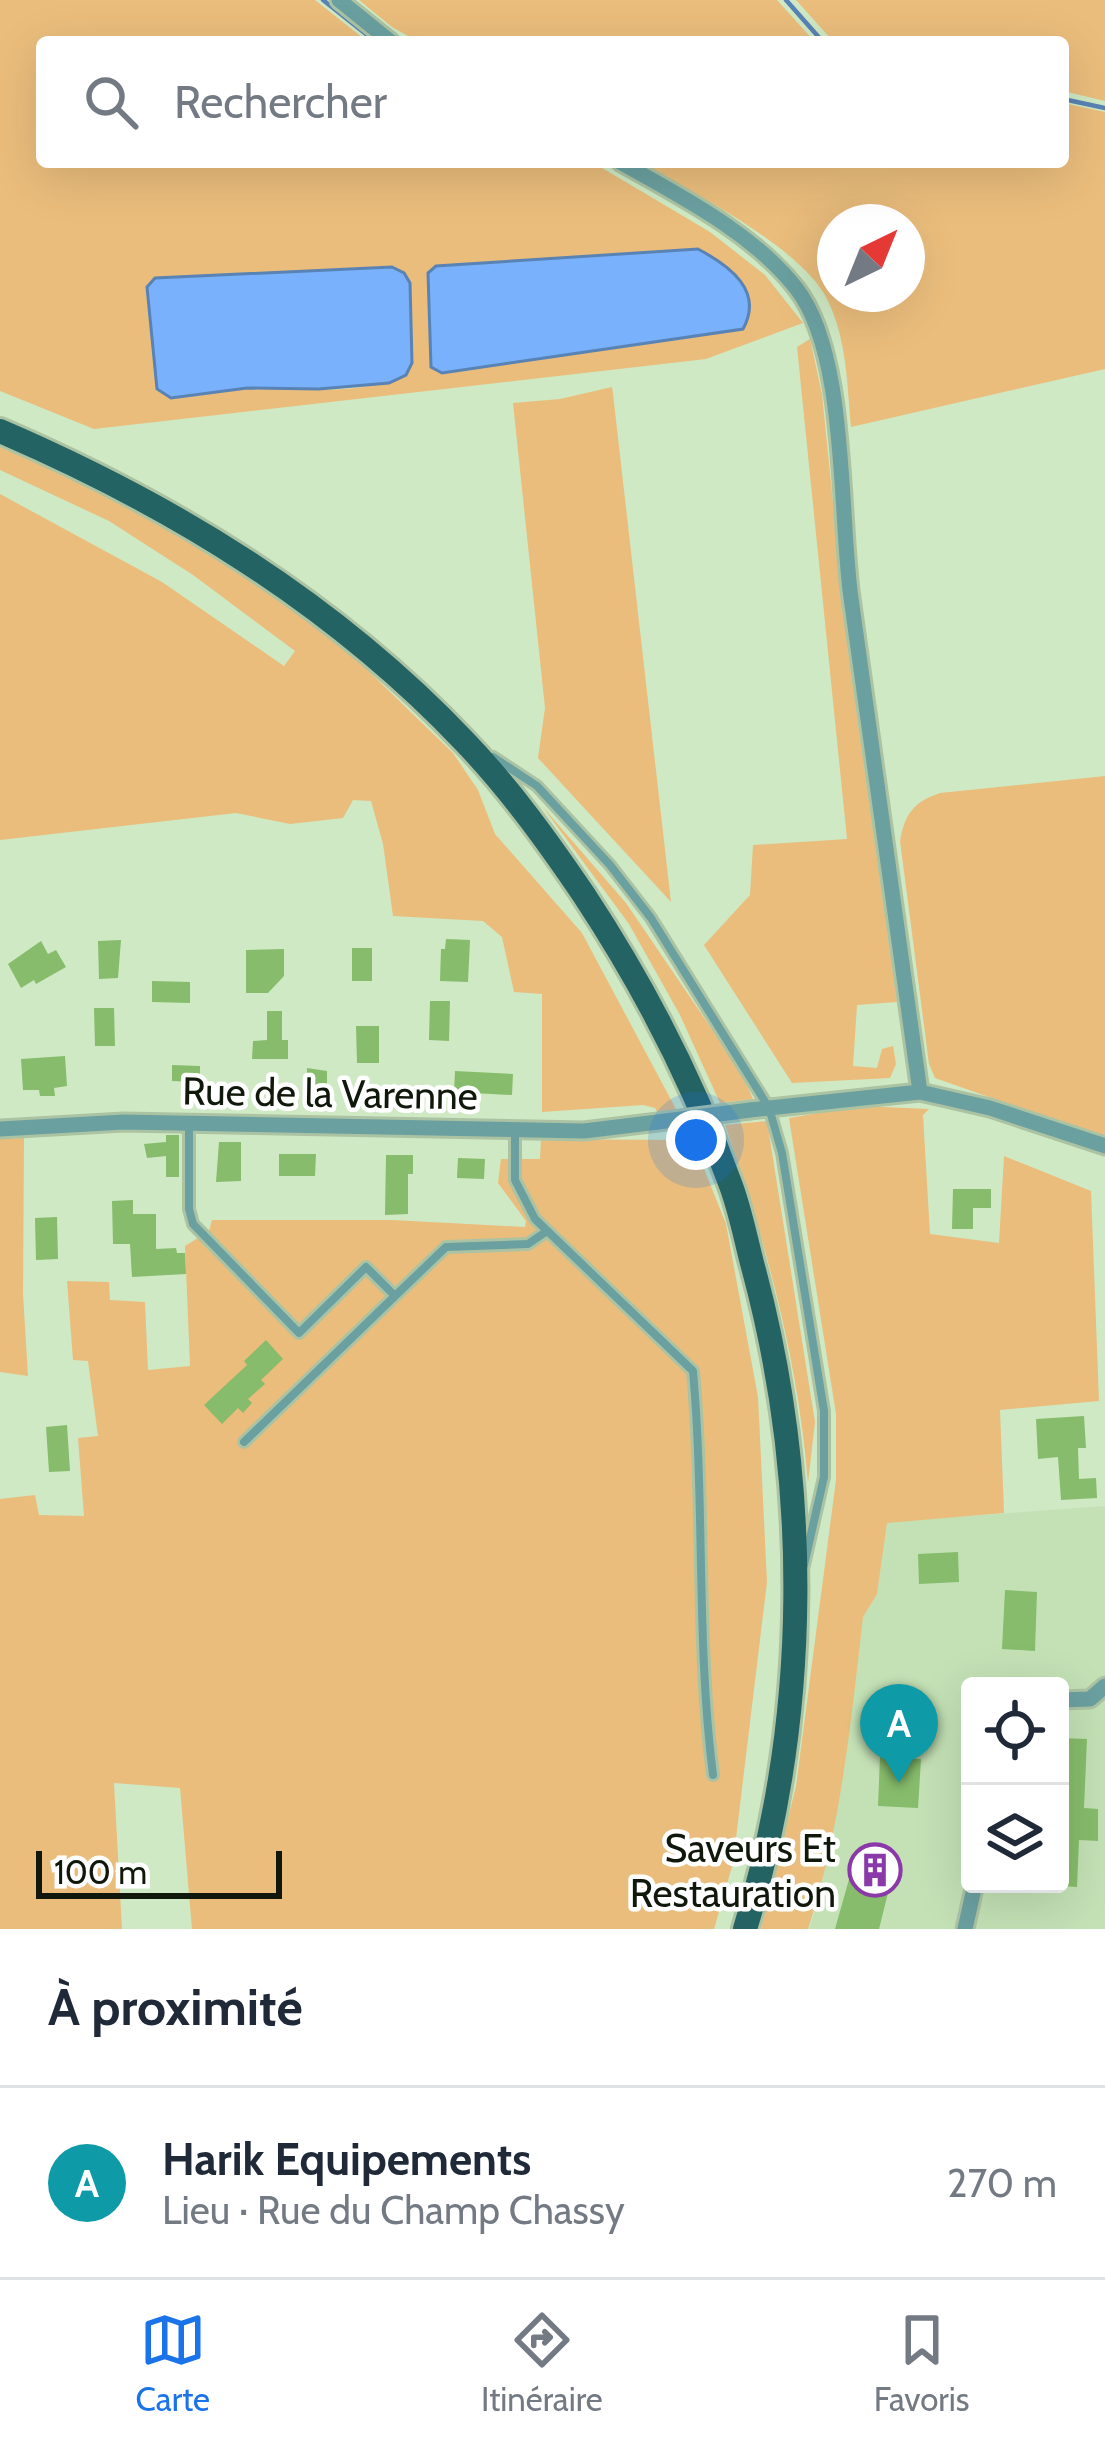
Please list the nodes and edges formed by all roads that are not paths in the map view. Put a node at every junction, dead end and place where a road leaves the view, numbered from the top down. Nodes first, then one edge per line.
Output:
1 (339, 0) edge
2 (384, 36) edge
3 (630, 168) edge
4 (0, 431) edge
5 (465, 742) junction
6 (920, 1092) junction
7 (769, 1108) junction
8 (189, 1124) junction
9 (0, 1130) edge
10 (514, 1131) junction
11 (1105, 1147) edge
12 (548, 1232) junction
13 (395, 1296) junction
14 (244, 1442) dead end
15 (796, 1607) junction
16 (1105, 1686) edge
17 (1069, 1700) edge
18 (713, 1774) dead end
19 (973, 1893) edge
20 (745, 1929) edge
21 (965, 1929) edge

1 - 2 street
3 - 6 street
4 - 5 main road
5 - 7 lane
5 - 15 main road
6 - 7 street
6 - 11 street
7 - 10 street, Rue de la Varenne, bridge
7 - 15 lane
8 - 9 street, Rue de la Varenne
8 - 10 street, Rue de la Varenne
8 - 13 lane
10 - 12 lane
12 - 13 lane
12 - 18 lane
13 - 14 lane
15 - 20 main road
16 - 17 street
19 - 21 street

